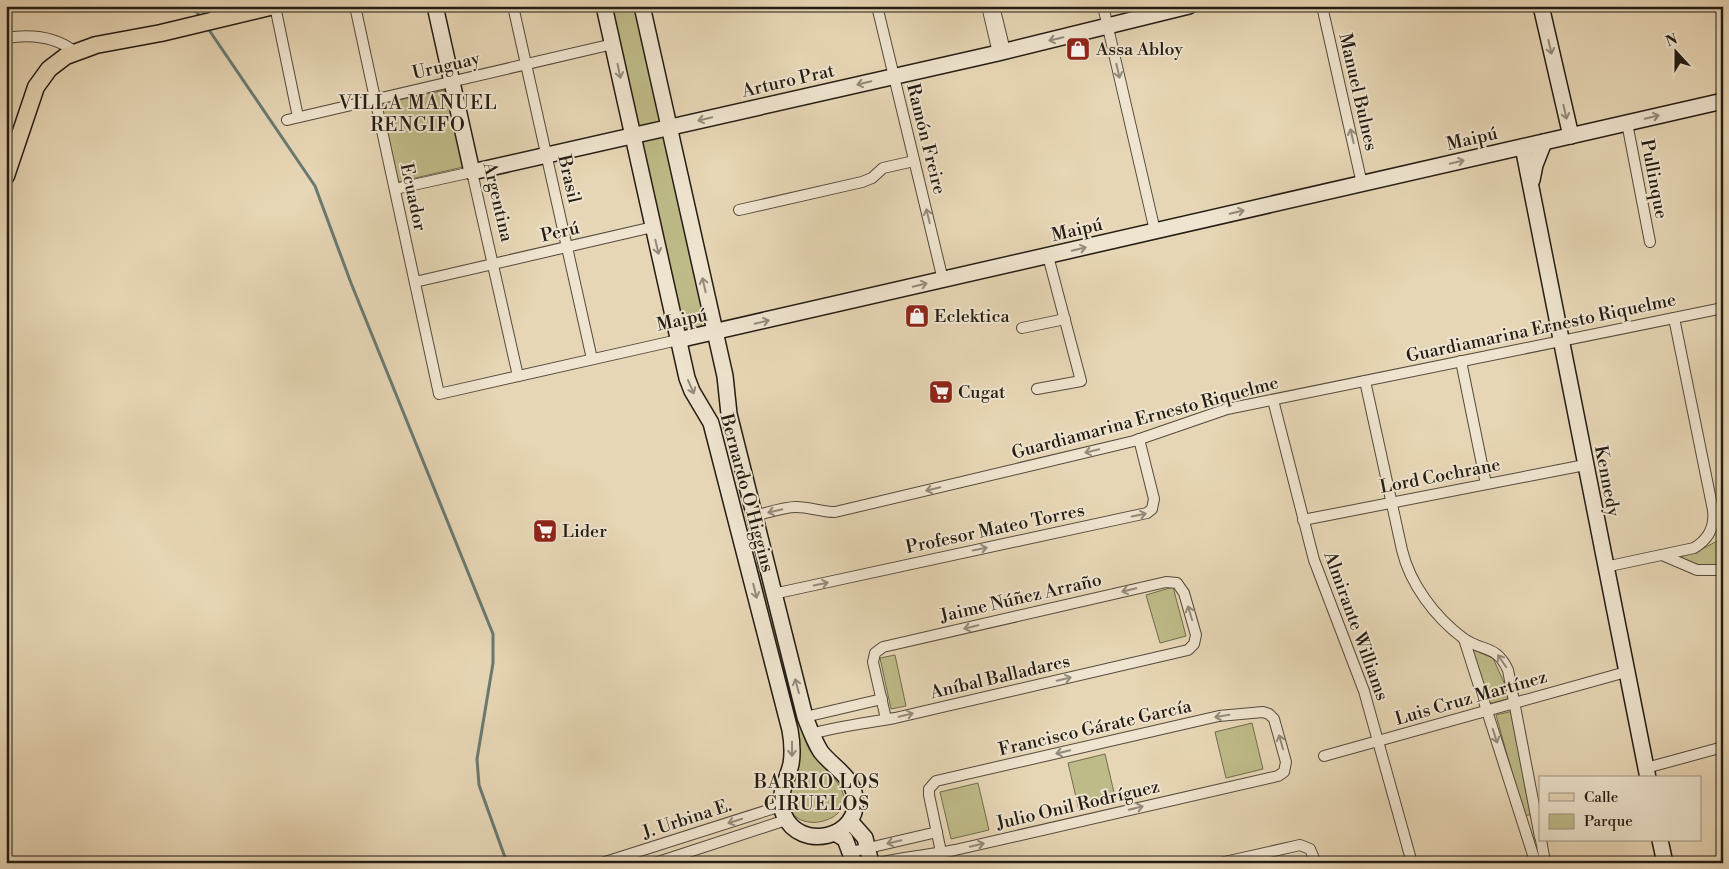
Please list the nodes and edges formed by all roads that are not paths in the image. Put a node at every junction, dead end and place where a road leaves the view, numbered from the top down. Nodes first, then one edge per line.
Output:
1 (274, 6) edge
2 (355, 6) edge
3 (435, 6) edge
4 (513, 6) edge
5 (604, 6) edge
6 (642, 6) edge
7 (877, 6) edge
8 (987, 6) edge
9 (994, 6) edge
10 (1103, 6) edge
11 (1189, 6) edge
12 (1322, 6) edge
13 (1541, 6) edge
14 (210, 18) edge
15 (1108, 26) junction
16 (6, 38) edge
17 (613, 44) junction
18 (75, 52) junction
19 (1001, 52) junction
20 (526, 64) junction
21 (894, 76) junction
22 (452, 82) junction
23 (375, 100) junction
24 (1723, 101) edge
25 (298, 118) junction
26 (287, 120) dead end
27 (1627, 123) junction
28 (668, 127) junction
29 (633, 136) junction
30 (1571, 136) junction
31 (1544, 142) junction
32 (1523, 147) junction
33 (547, 156) junction
34 (914, 161) junction
35 (472, 172) junction
36 (6, 176) edge
37 (1362, 184) junction
38 (395, 189) junction
39 (1532, 191) junction
40 (739, 210) dead end
41 (653, 226) junction
42 (1155, 231) junction
43 (1650, 242) dead end
44 (567, 246) junction
45 (1048, 256) junction
46 (492, 264) junction
47 (943, 280) junction
48 (415, 282) junction
49 (1723, 308) edge
50 (1674, 318) junction
51 (1065, 319) junction
52 (1022, 328) dead end
53 (714, 333) junction
54 (678, 340) junction
55 (1560, 341) junction
56 (592, 359) junction
57 (1461, 361) junction
58 (518, 376) junction
59 (1365, 381) junction
60 (1037, 389) dead end
61 (439, 394) joint
62 (1272, 400) junction
63 (1139, 439) junction
64 (1585, 465) junction
65 (1486, 484) junction
66 (1391, 502) junction
67 (754, 516) junction
68 (1302, 520) junction
69 (762, 552) junction
70 (1662, 555) junction
71 (746, 556) junction
72 (1605, 567) junction
73 (1723, 570) edge
74 (1177, 583) joint
75 (773, 594) junction
76 (780, 619) junction
77 (762, 623) junction
78 (1464, 639) junction
79 (1626, 672) junction
80 (882, 699) junction
81 (1515, 703) junction
82 (1487, 711) junction
83 (1270, 714) joint
84 (805, 718) junction
85 (886, 719) junction
86 (811, 734) junction
87 (1379, 741) junction
88 (1723, 747) edge
89 (1324, 756) dead end
90 (1647, 773) edge
91 (784, 813) junction
92 (850, 822) junction
93 (1539, 830) edge
94 (1525, 831) junction
95 (937, 832) junction
96 (835, 833) junction
97 (1539, 835) edge
98 (1540, 842) edge
99 (1660, 842) edge
100 (942, 852) junction
101 (870, 855) edge
102 (852, 857) edge
103 (602, 863) edge
104 (655, 863) edge
105 (878, 863) edge
106 (1220, 863) edge
107 (1316, 863) edge
108 (1412, 863) edge
109 (1665, 863) edge

1 - 14 main road
1 - 25 street
2 - 23 street, Ecuador
3 - 22 street, Argentina
4 - 20 street, Brasil
5 - 17 street, Bernardo O'Higgins
6 - 28 street, Bernardo O'Higgins
7 - 21 street, Ramón Freire
8 - 19 street
9 - 19 street
10 - 15 street
11 - 15 street, Arturo Prat
37 -> 12 street, Manuel Bulnes
13 -> 30 street
14 - 18 main road
15 -> 19 street, Arturo Prat
15 -> 42 street
16 - 18 street
17 - 20 street, Uruguay
17 -> 29 street, Bernardo O'Higgins
18 - 36 main road
19 - 21 street, Arturo Prat
20 - 22 street, Uruguay
20 - 33 street, Brasil
21 -> 28 street, Arturo Prat
21 - 34 street, Ramón Freire
22 - 23 street, Uruguay
22 - 35 street, Argentina
23 - 25 street, Uruguay
23 - 38 street, Ecuador
27 -> 24 street, Maipú
25 - 26 street, Uruguay
27 - 30 street, Maipú
27 - 43 street, Pullinque
28 - 29 street, Arturo Prat
53 -> 28 street, Bernardo O'Higgins
29 - 33 street, Arturo Prat
29 - 41 street, Bernardo O'Higgins
30 - 31 street, Maipú
31 - 32 street, Maipú
31 - 39 street, Kennedy
37 -> 32 street, Maipú
32 - 39 street, Kennedy
33 - 35 street, Arturo Prat
33 - 44 street, Brasil
34 - 40 street
47 -> 34 street, Ramón Freire
35 - 38 street, Arturo Prat
35 - 46 street, Argentina
42 -> 37 street, Maipú
38 - 48 street, Ecuador
39 - 55 street, Kennedy
41 - 44 street, Perú
41 -> 54 street, Bernardo O'Higgins
45 -> 42 street, Maipú
44 - 46 street, Perú
44 - 56 street, Brasil
45 - 47 street, Maipú
45 - 51 street
46 - 48 street, Perú
46 - 58 street, Argentina
53 -> 47 street, Maipú
48 - 61 street, Ecuador
49 - 50 street, Guardiamarina Ernesto Riquelme
50 - 55 street, Guardiamarina Ernesto Riquelme
50 - 70 street
51 - 52 street
51 - 60 street
53 - 54 street, Maipú
53 - 67 street, Bernardo O'Higgins
54 - 56 street, Maipú
54 -> 71 street, Bernardo O'Higgins
55 - 57 street, Guardiamarina Ernesto Riquelme
55 - 64 street, Kennedy
56 - 58 street, Maipú
57 - 59 street, Guardiamarina Ernesto Riquelme
57 - 65 street
58 - 61 street, Maipú
59 - 62 street, Guardiamarina Ernesto Riquelme
59 - 66 street
62 - 63 street, Guardiamarina Ernesto Riquelme
62 - 68 street, Almirante Williams
63 -> 67 street, Guardiamarina Ernesto Riquelme
75 -> 63 street, Profesor Mateo Torres
64 - 65 street, Lord Cochrane
64 - 72 street, Kennedy
65 - 66 street, Lord Cochrane
66 - 68 street, Lord Cochrane
66 - 78 street
67 - 69 street, Bernardo O'Higgins
68 - 87 street, Almirante Williams
69 - 71 street
69 - 75 street, Bernardo O'Higgins
70 - 72 street
70 - 73 street
71 -> 77 street, Bernardo O'Higgins
72 - 79 street, Kennedy
74 -> 80 street, Jaime Núñez Arraño
85 -> 74 street, Aníbal Balladares
75 - 76 street, Bernardo O'Higgins
76 - 77 street
84 -> 76 street, Bernardo O'Higgins
77 -> 91 street, Bernardo O'Higgins
81 -> 78 street
78 - 82 street
79 - 81 street, Luis Cruz Martínez
79 - 90 street, Kennedy
80 - 84 street
80 - 85 street
81 - 82 street, Luis Cruz Martínez
81 - 93 street
82 - 87 street, Luis Cruz Martínez
82 -> 94 street
83 -> 95 street, Francisco Gárate García
100 -> 83 street, Julio Onil Rodríguez
84 - 86 street, Bernardo O'Higgins
85 - 86 street, Aníbal Balladares
86 - 92 street, Bernardo O'Higgins
87 - 89 street, Luis Cruz Martínez
87 - 108 street, Almirante Williams
88 - 90 street
91 - 96 street
91 -> 103 street, J. Urbina E.
91 - 104 street, J. Urbina E.
92 - 96 street
92 - 101 street
94 - 97 street
94 - 98 street
95 - 100 street
95 -> 101 street
96 - 102 street
99 - 109 street
100 - 105 street, Julio Onil Rodríguez
101 - 102 street
106 - 107 street

